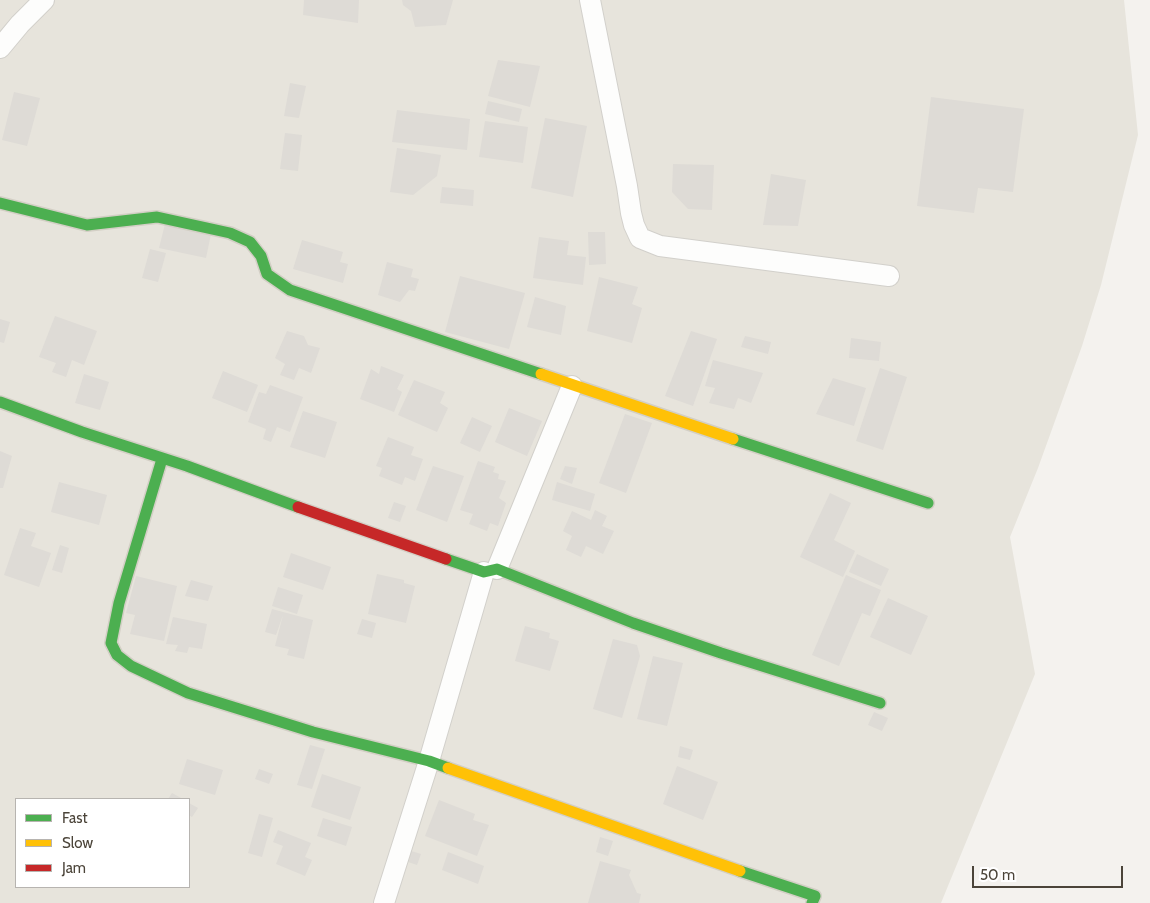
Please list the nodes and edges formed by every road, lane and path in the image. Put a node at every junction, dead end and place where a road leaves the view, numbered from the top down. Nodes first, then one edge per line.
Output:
1 (44, 0) edge
2 (590, 0) edge
3 (0, 48) edge
4 (0, 203) edge
5 (889, 276) dead end
6 (572, 386) junction
7 (0, 402) edge
8 (162, 459) junction
9 (928, 503) dead end
10 (491, 570) junction
11 (880, 703) dead end
12 (429, 761) junction
13 (384, 903) edge
14 (812, 903) edge

1 - 3 street
2 - 5 street
4 - 6 street
6 - 9 street
6 - 10 street
7 - 8 street
8 - 10 street
8 - 12 street
10 - 11 street
10 - 12 street
12 - 13 street
12 - 14 street

